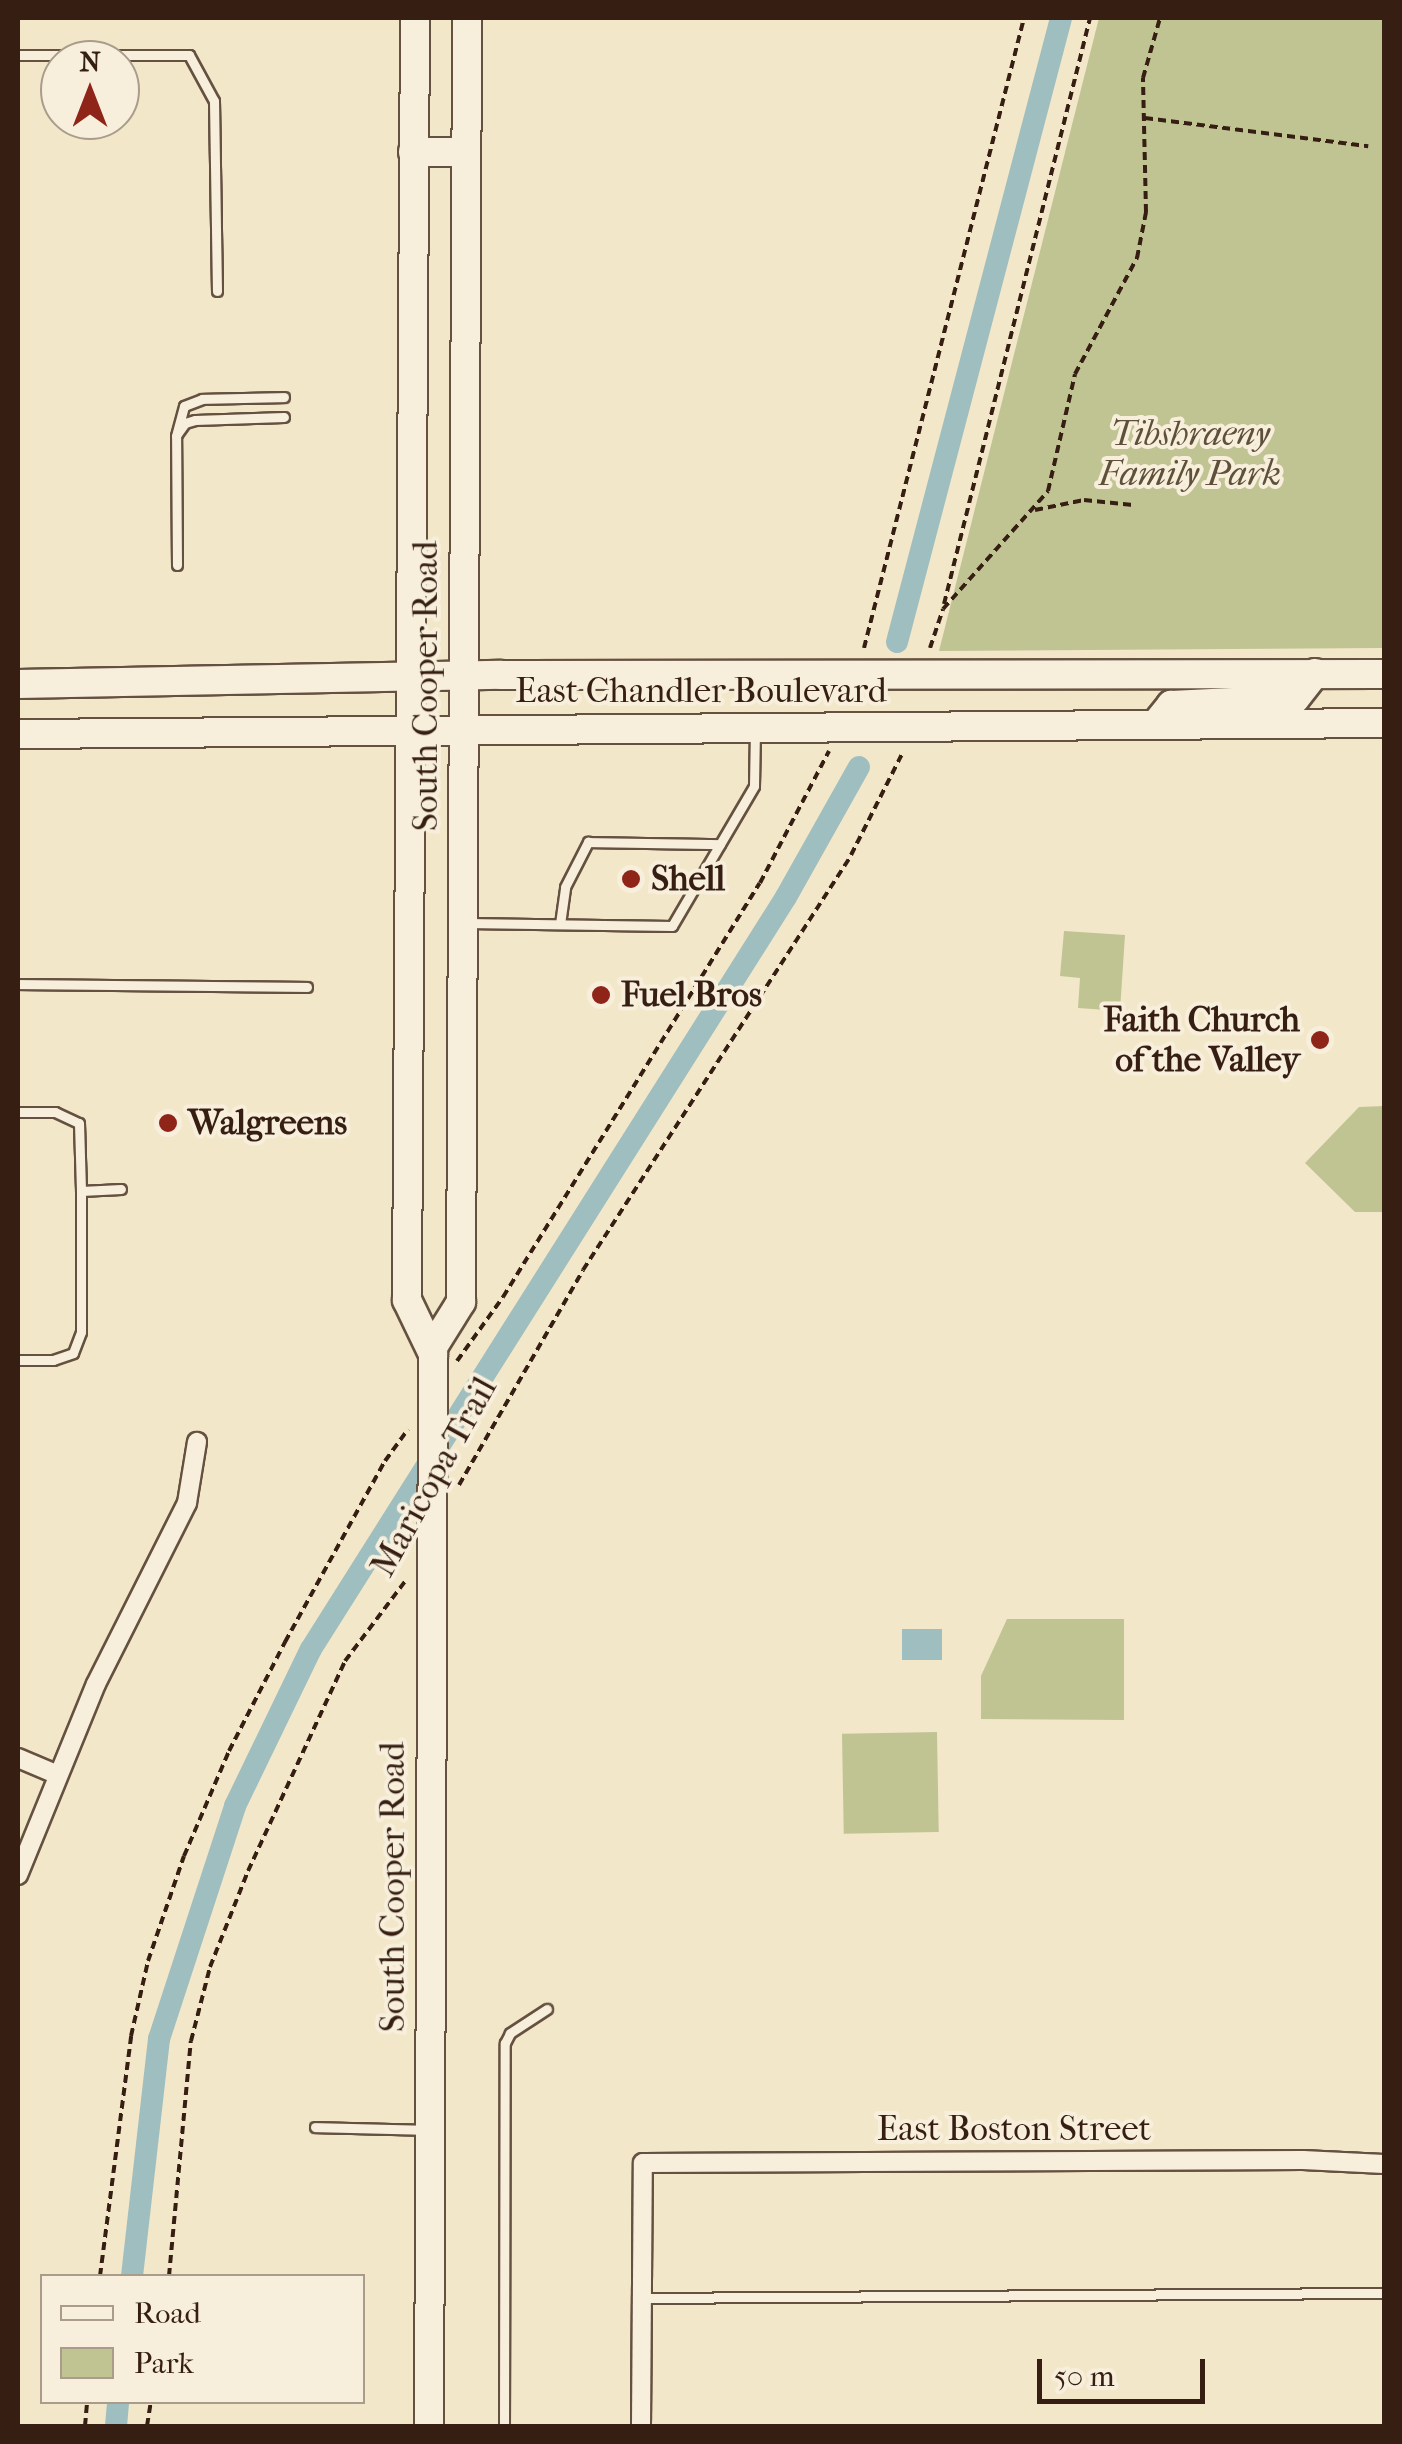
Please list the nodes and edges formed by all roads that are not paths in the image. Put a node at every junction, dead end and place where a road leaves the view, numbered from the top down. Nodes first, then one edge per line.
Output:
1 (415, 18) edge
2 (467, 18) edge
3 (18, 55) edge
4 (414, 152) junction
5 (465, 152) junction
6 (217, 291) dead end
7 (284, 397) dead end
8 (284, 417) dead end
9 (176, 436) junction
10 (177, 565) dead end
11 (1315, 673) junction
12 (1384, 674) edge
13 (463, 676) junction
14 (411, 677) junction
15 (18, 684) edge
16 (1384, 723) edge
17 (1155, 725) junction
18 (755, 729) junction
19 (411, 730) junction
20 (462, 730) junction
21 (18, 734) edge
22 (720, 844) junction
23 (463, 923) junction
24 (560, 924) junction
25 (18, 984) edge
26 (306, 987) dead end
27 (18, 1112) edge
28 (121, 1190) dead end
29 (82, 1191) junction
30 (432, 1347) junction
31 (18, 1360) edge
32 (198, 1442) dead end
33 (18, 1758) edge
34 (58, 1775) junction
35 (18, 1874) edge
36 (547, 2009) dead end
37 (315, 2128) dead end
38 (430, 2130) junction
39 (1384, 2164) edge
40 (1384, 2294) edge
41 (642, 2298) junction
42 (429, 2426) edge
43 (504, 2426) edge
44 (642, 2426) edge

1 - 4 main road, South Cooper Road
2 - 5 main road, South Cooper Road
3 - 6 lane
4 - 5 main road
4 - 14 main road, South Cooper Road
5 - 13 main road, South Cooper Road
7 - 9 lane
8 - 9 lane
9 - 10 lane
11 - 12 main road, East Chandler Boulevard
11 - 13 main road, East Chandler Boulevard
11 - 17 main road
13 - 14 main road, East Chandler Boulevard
13 - 20 main road, South Cooper Road
14 - 15 main road, East Chandler Boulevard
14 - 19 main road, South Cooper Road
16 - 17 main road, East Chandler Boulevard
17 - 18 main road, East Chandler Boulevard
18 - 20 main road, East Chandler Boulevard
18 - 22 lane
19 - 20 main road, East Chandler Boulevard
19 - 21 main road, East Chandler Boulevard
19 - 30 main road, South Cooper Road
20 - 23 main road, South Cooper Road
22 - 24 lane
22 - 24 lane
23 - 24 lane
23 - 30 main road, South Cooper Road
25 - 26 lane
27 - 29 lane
28 - 29 lane
29 - 31 lane
30 - 38 main road, South Cooper Road
32 - 34 street
33 - 34 street
34 - 35 street
36 - 43 lane
37 - 38 lane
38 - 42 main road, South Cooper Road
39 - 41 street, East Boston Street
40 - 41 lane
41 - 44 street

